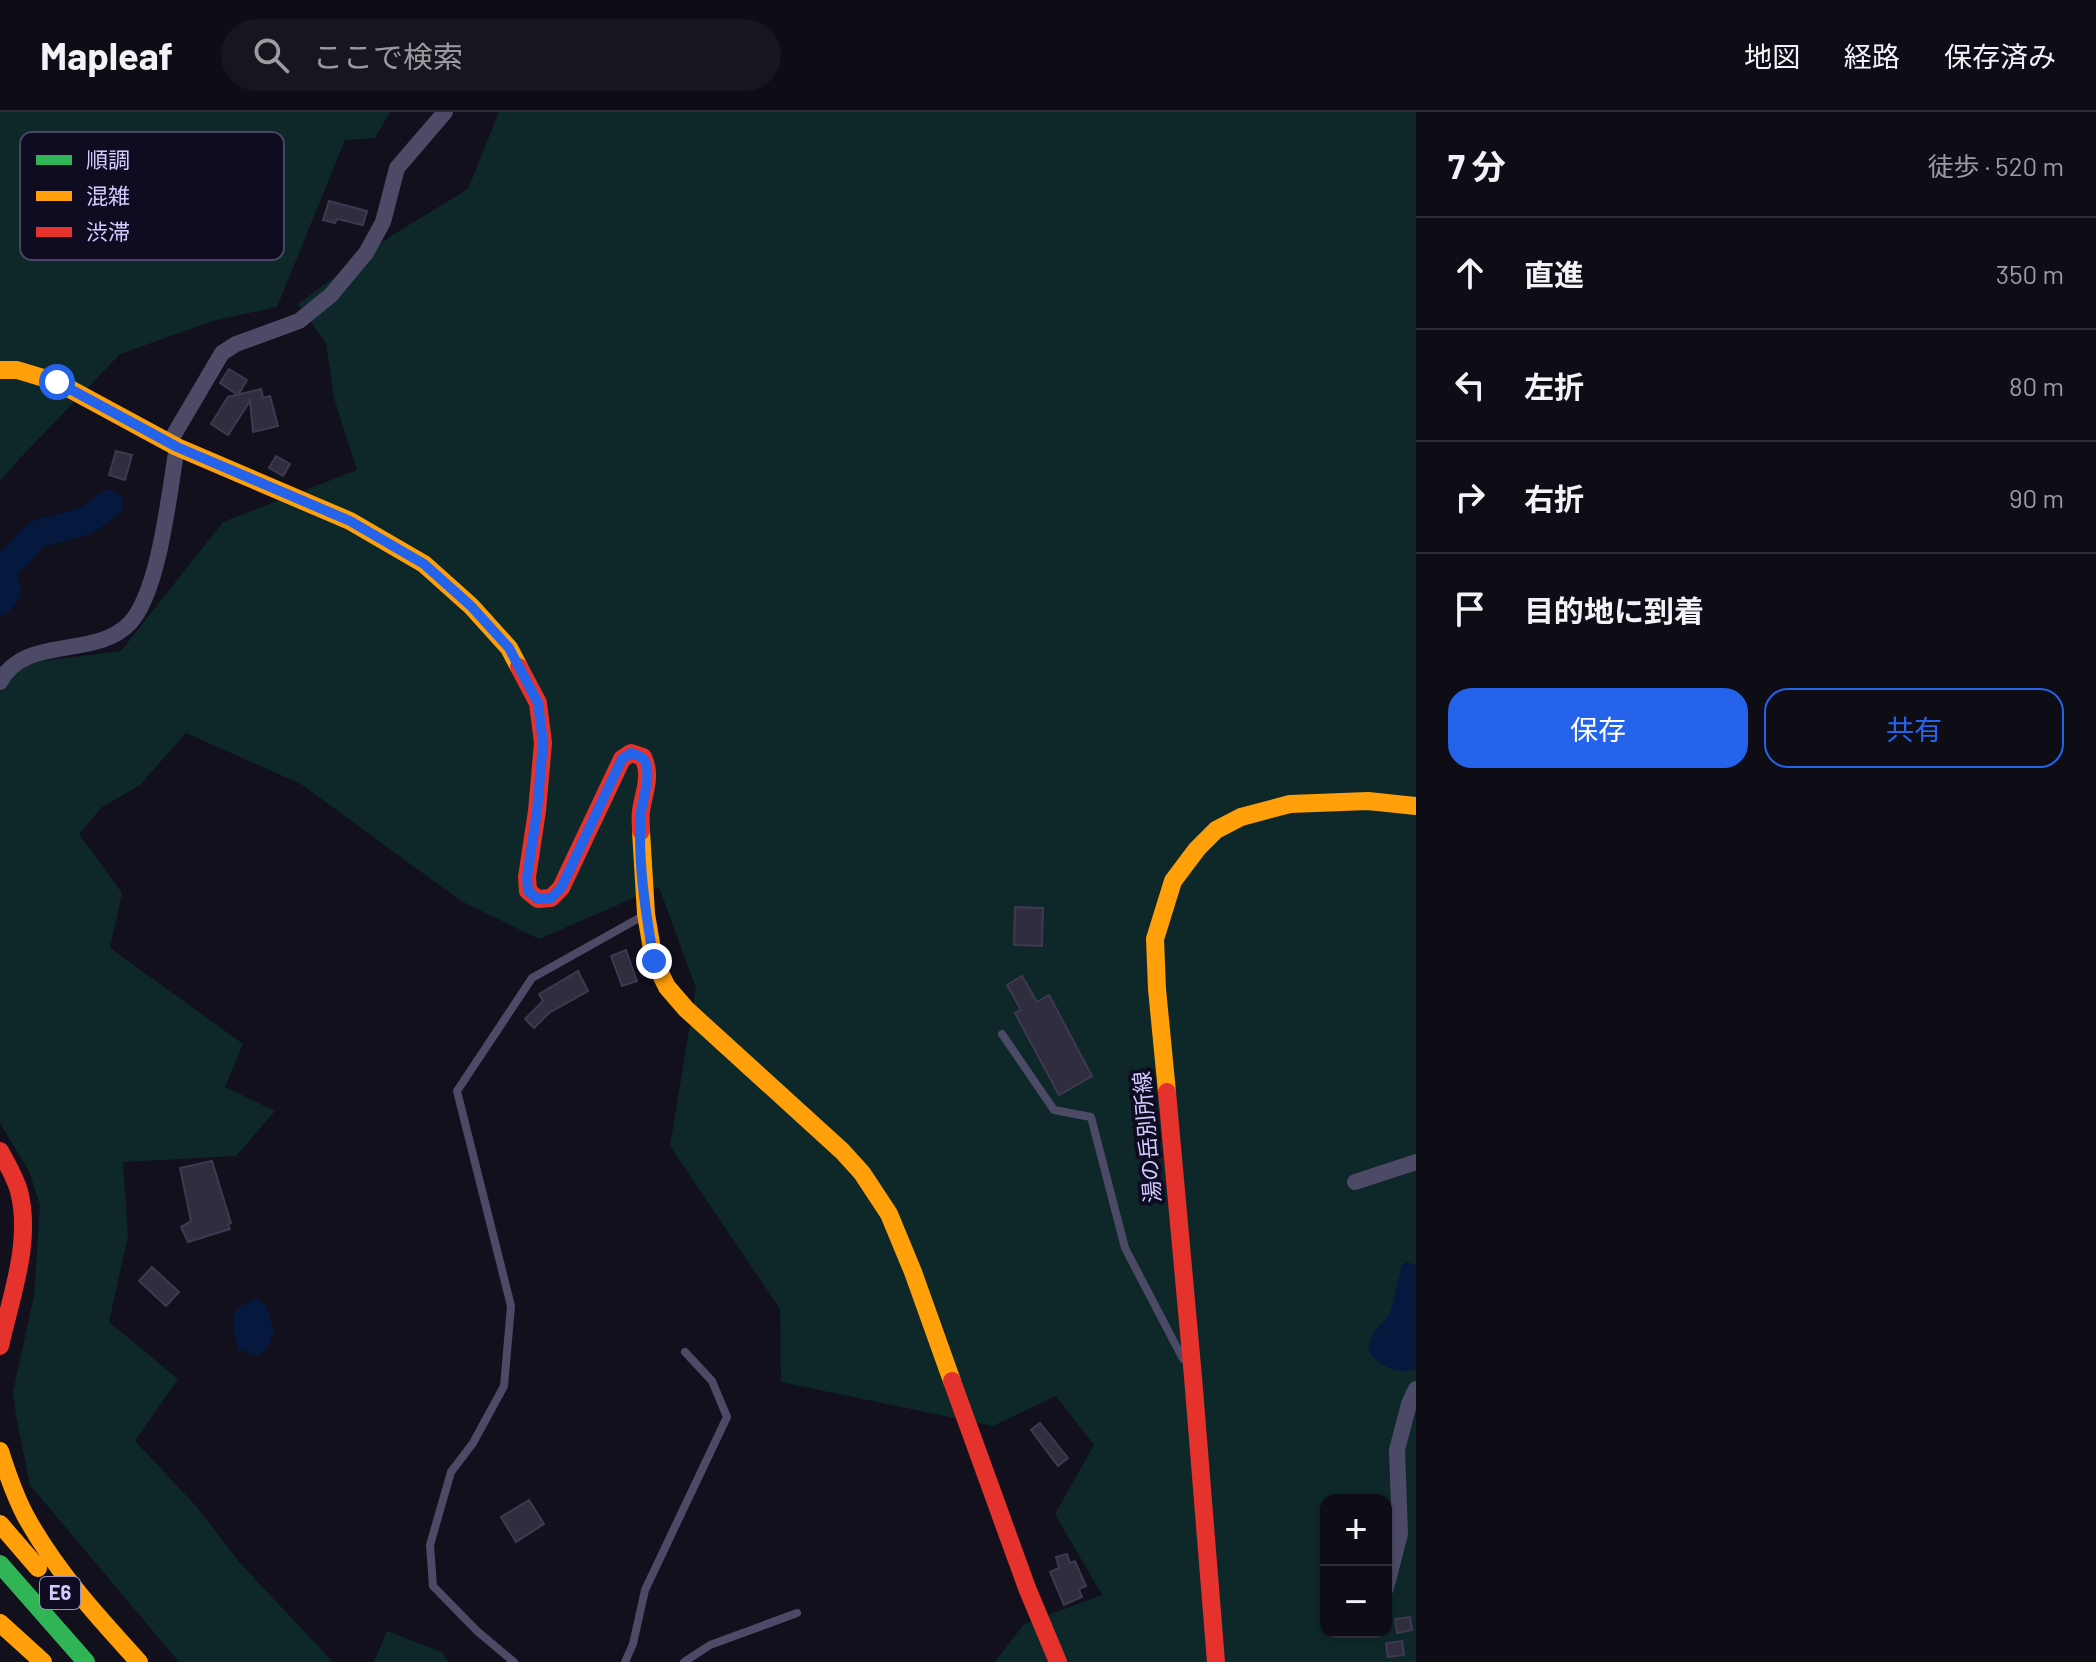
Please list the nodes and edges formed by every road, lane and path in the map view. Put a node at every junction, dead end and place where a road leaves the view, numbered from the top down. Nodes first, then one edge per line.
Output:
1 (445, 112) edge
2 (0, 370) edge
3 (173, 445) junction
4 (0, 682) edge
5 (1416, 806) edge
6 (646, 914) junction
7 (1002, 1034) dead end
8 (0, 1151) edge
9 (1416, 1162) edge
10 (1355, 1182) dead end
11 (0, 1346) edge
12 (685, 1352) dead end
13 (1193, 1377) junction
14 (1416, 1389) edge
15 (0, 1451) edge
16 (0, 1524) edge
17 (0, 1564) edge
18 (1392, 1566) edge
19 (797, 1613) dead end
20 (0, 1623) edge
21 (43, 1662) edge
22 (86, 1662) edge
23 (120, 1662) edge
24 (139, 1662) edge
25 (514, 1662) edge
26 (625, 1662) edge
27 (684, 1662) edge
28 (1058, 1662) edge
29 (1216, 1662) edge

1 - 3 street
2 - 3 main road
3 - 4 street
3 - 6 main road
5 - 13 main road, 湯の岳別所線
6 - 25 lane
6 - 28 main road
7 - 13 lane
8 - 11 main road
9 - 10 street
12 - 26 lane
13 - 29 main road, 湯の岳別所線
14 - 18 street
15 - 24 main road
16 - 23 main road, E6
17 - 22 main road, E6
19 - 27 lane
20 - 21 main road

